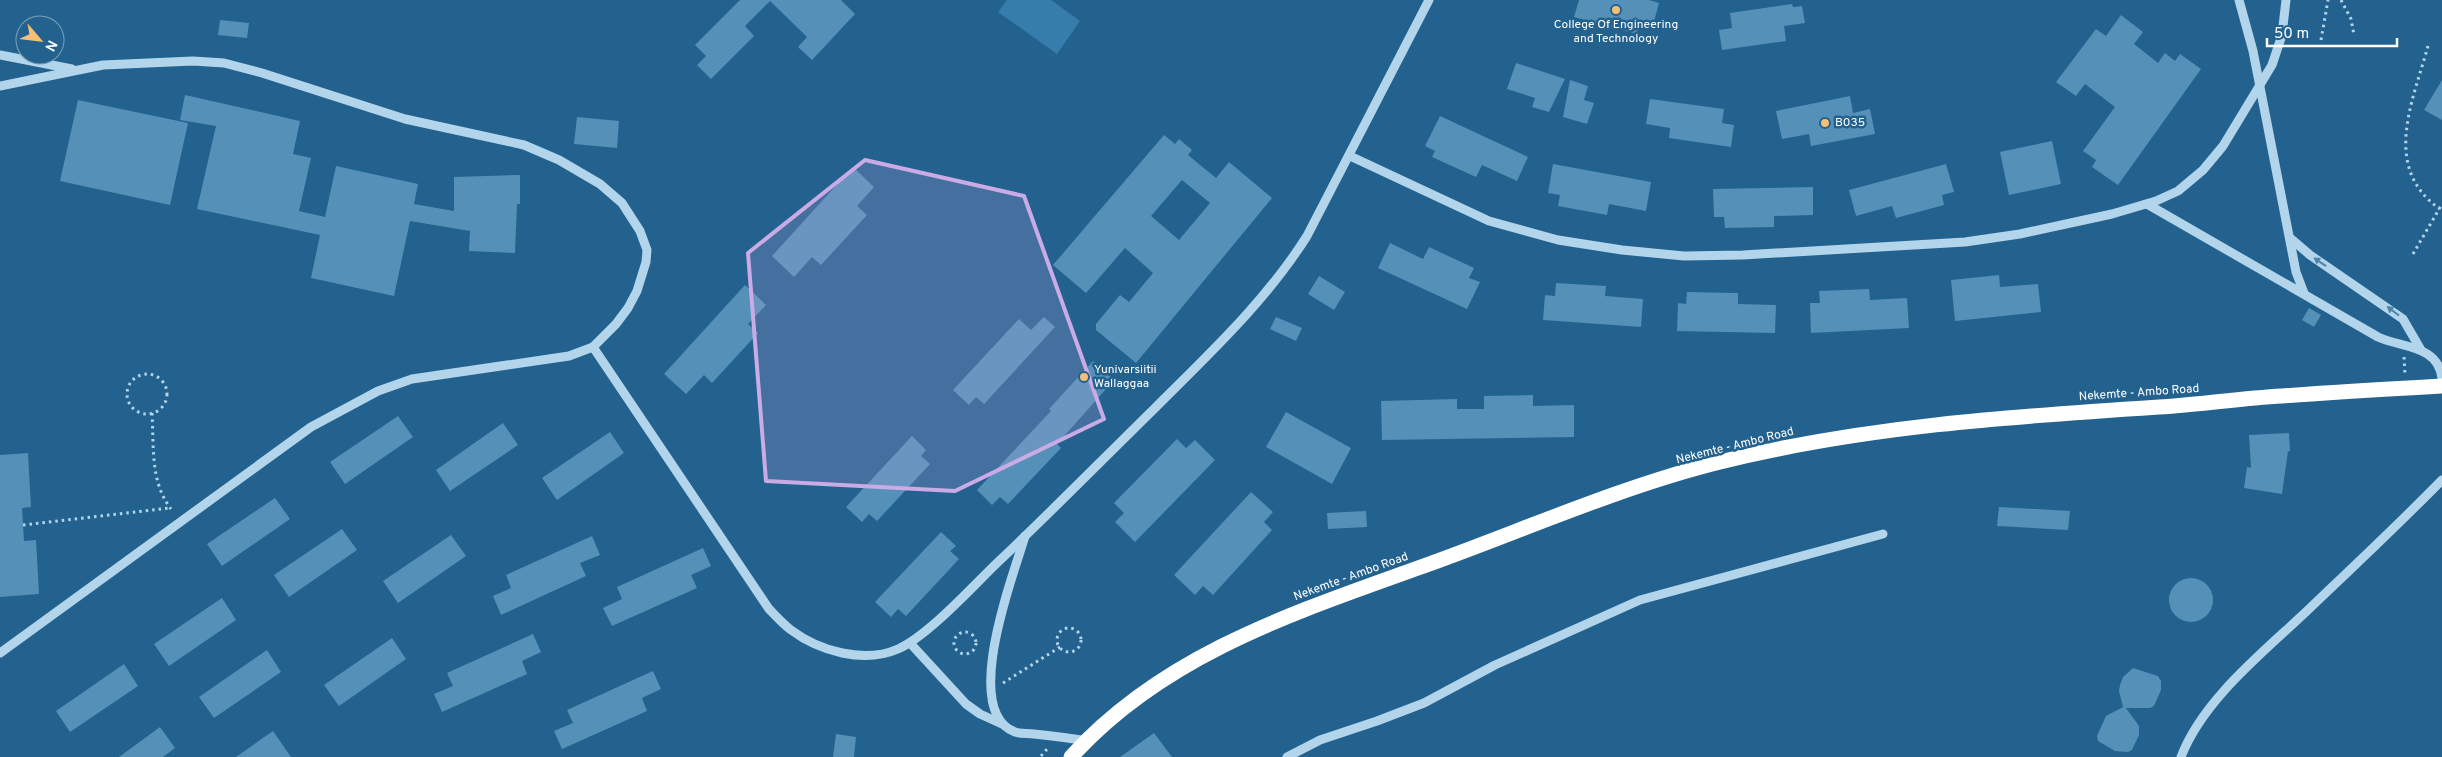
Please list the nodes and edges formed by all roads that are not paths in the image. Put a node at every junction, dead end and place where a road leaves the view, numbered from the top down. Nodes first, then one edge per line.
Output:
1 (1429, 0) edge
2 (2239, 0) edge
3 (2286, 0) edge
4 (0, 55) edge
5 (78, 70) junction
6 (0, 86) edge
7 (2260, 86) junction
8 (1350, 156) junction
9 (2147, 204) junction
10 (2290, 238) junction
11 (2304, 293) junction
12 (593, 347) junction
13 (2421, 350) junction
14 (2442, 378) edge
15 (2442, 386) edge
16 (2442, 480) edge
17 (1883, 534) dead end
18 (1026, 536) junction
19 (910, 643) junction
20 (0, 653) edge
21 (1005, 725) junction
22 (1087, 741) junction
23 (1072, 757) edge
24 (1287, 757) edge
25 (2181, 757) edge

1 - 8 street
2 - 7 street
3 - 7 street
4 - 5 street
5 - 6 street
5 - 12 street
7 - 9 street
7 - 10 street
8 - 9 street
8 - 18 street
9 - 11 street
10 - 11 street
13 -> 10 street
11 - 13 street
12 - 19 street
12 - 20 street
13 - 14 street
15 - 22 highway, Nekemte - Ambo Road
16 - 25 street
17 - 24 street
18 - 19 street
18 - 21 street
19 - 21 street
21 - 22 street
22 - 23 highway, Nekemte - Ambo Road

